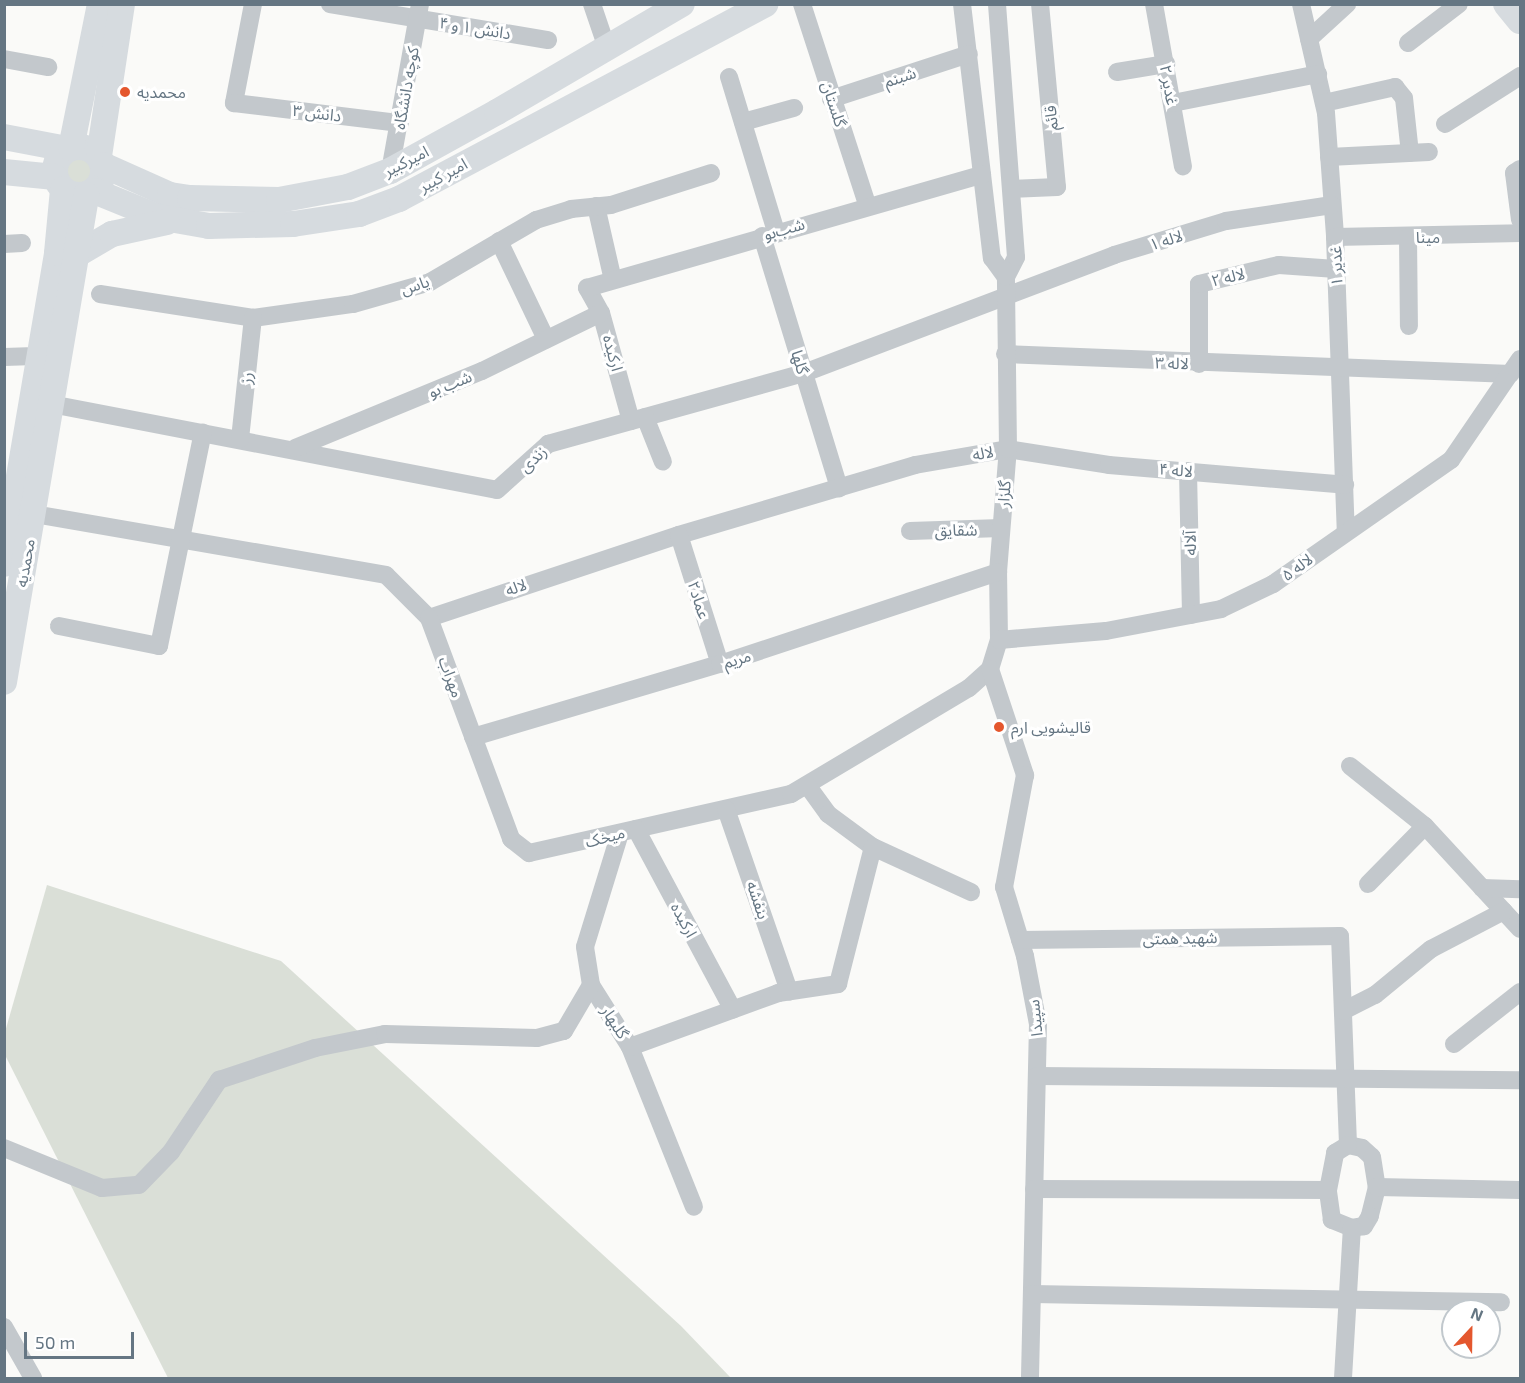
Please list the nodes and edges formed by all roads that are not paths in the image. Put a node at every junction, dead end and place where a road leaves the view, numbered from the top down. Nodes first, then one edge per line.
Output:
1 (100, 4) edge
2 (122, 4) edge
3 (253, 4) edge
4 (330, 4) edge
5 (592, 4) edge
6 (682, 4) edge
7 (765, 4) edge
8 (802, 4) edge
9 (962, 4) edge
10 (997, 4) edge
11 (1040, 4) edge
12 (1154, 4) edge
13 (1301, 4) edge
14 (1347, 4) edge
15 (1459, 4) edge
16 (1506, 4) edge
17 (419, 12) edge
18 (1521, 21) edge
19 (1309, 39) junction
20 (549, 40) dead end
21 (1408, 43) dead end
22 (607, 48) junction
23 (969, 54) junction
24 (4, 59) edge
25 (1166, 64) junction
26 (48, 66) dead end
27 (1117, 72) dead end
28 (1318, 74) junction
29 (1521, 76) edge
30 (729, 77) dead end
31 (626, 79) junction
32 (831, 99) junction
33 (1173, 103) junction
34 (1324, 103) junction
35 (794, 108) dead end
36 (743, 122) junction
37 (399, 123) junction
38 (1445, 124) dead end
39 (4, 137) edge
40 (69, 148) junction
41 (1429, 152) dead end
42 (1410, 153) junction
43 (1329, 157) junction
44 (101, 160) junction
45 (1183, 166) dead end
46 (1521, 169) edge
47 (390, 171) junction
48 (4, 172) edge
49 (711, 173) dead end
50 (982, 175) junction
51 (75, 188) junction
52 (1013, 189) junction
53 (867, 204) junction
54 (1332, 205) junction
55 (596, 206) junction
56 (1521, 220) edge
57 (176, 221) junction
58 (1521, 232) edge
59 (769, 234) junction
60 (1335, 237) junction
61 (1408, 237) junction
62 (499, 241) junction
63 (76, 255) junction
64 (1336, 269) junction
65 (1006, 277) junction
66 (613, 280) junction
67 (587, 288) joint
68 (100, 294) dead end
69 (1006, 299) junction
70 (602, 313) junction
71 (253, 318) junction
72 (1409, 326) dead end
73 (546, 339) junction
74 (1005, 354) junction
75 (27, 356) dead end
76 (4, 357) edge
77 (1521, 358) edge
78 (1199, 364) junction
79 (1340, 370) junction
80 (804, 373) junction
81 (1511, 374) junction
82 (51, 404) junction
83 (638, 419) junction
84 (203, 432) junction
85 (240, 439) junction
86 (295, 448) junction
87 (1008, 449) junction
88 (663, 462) dead end
89 (1188, 471) junction
90 (1345, 485) junction
91 (839, 488) junction
92 (34, 514) junction
93 (1001, 528) junction
94 (910, 531) dead end
95 (1346, 531) junction
96 (679, 535) junction
97 (181, 543) junction
98 (4, 564) edge
99 (998, 572) junction
100 (1191, 615) junction
101 (429, 618) junction
102 (59, 626) dead end
103 (999, 639) junction
104 (720, 664) junction
105 (990, 669) junction
106 (4, 682) edge
107 (473, 737) junction
108 (1350, 766) dead end
109 (807, 785) junction
110 (726, 809) junction
111 (1425, 826) junction
112 (628, 831) junction
113 (873, 847) junction
114 (1368, 884) dead end
115 (1482, 888) junction
116 (1521, 889) edge
117 (971, 892) dead end
118 (1504, 911) junction
119 (1521, 929) edge
120 (1020, 940) junction
121 (591, 985) junction
122 (789, 992) junction
123 (1521, 992) edge
124 (733, 1010) junction
125 (1343, 1011) junction
126 (1454, 1044) dead end
127 (630, 1047) junction
128 (1036, 1076) junction
129 (1345, 1079) junction
130 (1521, 1080) edge
131 (1348, 1145) junction
132 (4, 1148) edge
133 (1377, 1187) junction
134 (1034, 1189) junction
135 (1328, 1190) junction
136 (1521, 1190) edge
137 (694, 1207) dead end
138 (1352, 1228) junction
139 (1032, 1294) junction
140 (1345, 1299) junction
141 (1441, 1301) edge
142 (4, 1327) edge
143 (33, 1378) edge
144 (1030, 1378) edge
145 (1343, 1378) edge

1 - 40 street
2 - 44 street
3 - 37 street, دانش ۳
4 - 17 street, دانش ۱ و ۴
5 - 22 street
6 - 22 street, امیرکبیر
7 - 31 street, امیر کبیر
8 - 32 street, گلستان
9 - 23 street
10 - 52 street, گلزار
11 - 52 street, قائم
12 - 25 street, غدیر ۲
13 - 19 street, غدیر ۱
14 - 19 street
15 - 21 street
16 - 18 street
17 - 20 street, دانش ۱ و ۴
17 - 37 street, کوچه دانشگاه
19 - 28 street, غدیر ۱
22 - 31 street
22 - 47 street, امیرکبیر
23 - 32 street, شبنم
23 - 50 street
24 - 26 street
25 - 27 street
25 - 33 street, غدیر ۲
28 - 33 street
28 - 34 street, غدیر ۱
29 - 38 street
30 - 36 street, گلها
31 - 57 street, امیر کبیر
32 - 53 street, گلستان
33 - 45 street, غدیر ۲
34 - 42 street
34 - 43 street, غدیر ۱
35 - 36 street
36 - 59 street, گلها
37 - 47 street, کوچه دانشگاه
39 - 40 street
40 - 44 street
40 - 51 street
41 - 42 street
42 - 43 street
43 - 54 street, غدیر ۱
44 - 47 street, امیرکبیر
44 - 51 street
46 - 56 street
48 - 51 street, امیر کبیر
49 - 55 street, یاس
50 - 53 street, شب‌بو
50 - 65 street
51 - 57 street, امیر کبیر
51 - 63 street, محمدیه
51 - 98 street, محمدیه
52 - 65 street, گلزار
53 - 59 street, شب‌بو
54 - 60 street, غدیر ۱
54 - 69 street, لاله ۱
55 - 62 street, یاس
55 - 66 street
57 - 63 street
58 - 61 street, مینا
59 - 66 street, شب‌بو
59 - 80 street, گلها
60 - 61 street, مینا
60 - 64 street, غدیر ۱
61 - 72 street
62 - 71 street, یاس
62 - 73 street
63 - 82 street, محمدیه
64 - 78 street, لاله ۲
64 - 79 street, غدیر ۱
65 - 69 street, گلزار
66 - 67 street, شب‌بو
67 - 70 street, ارکیده
68 - 71 street, یاس
69 - 74 street, گلزار
69 - 80 street, زندی
70 - 73 street, شب بو
70 - 83 street, ارکیده
71 - 85 street, رز
73 - 86 street, شب بو
74 - 78 street, لاله ۳
74 - 87 street, گلزار
75 - 76 street
77 - 81 street, لاله ۵
78 - 79 street, لاله ۳
79 - 81 street, لاله ۳
79 - 90 street, غدیر ۱
80 - 83 street, زندی
80 - 91 street, گلها
81 - 95 street, لاله ۵
82 - 84 street, زندی
82 - 92 street, محمدیه
83 - 86 street, زندی
83 - 88 street, ارکیده
84 - 85 street, زندی
84 - 97 street
85 - 86 street, زندی
87 - 89 street, لاله ۴
87 - 91 street, لاله
87 - 93 street, گلزار
89 - 90 street, لاله ۴
89 - 100 street, آلاله
90 - 95 street, غدیر ۱
91 - 96 street, لاله
92 - 97 street
92 - 106 street, محمدیه
93 - 94 street, شقایق
93 - 99 street, گلزار
95 - 100 street, لاله ۵
96 - 101 street, لاله
96 - 104 street, عماد۲
97 - 101 street
97 - 102 street
99 - 103 street, گلزار
99 - 104 street, مریم
100 - 103 street, لاله ۵
101 - 107 street, مهراب
103 - 105 street
104 - 107 street, مریم
105 - 109 street, میخک
105 - 120 street, سپیدا
107 - 112 street, میخک
108 - 111 street
109 - 110 street, میخک
109 - 113 street
110 - 112 street, میخک
110 - 122 street, بنفشه
111 - 114 street
111 - 115 street
112 - 121 street, گلبهار
112 - 124 street, ارکیده
113 - 117 street
113 - 122 street
115 - 116 street
115 - 118 street
118 - 119 street
118 - 125 street
120 - 125 street, شهید همتی
120 - 128 street, سپیدا
121 - 127 street, گلبهار
121 - 132 street
122 - 124 street
123 - 126 street
124 - 127 street
125 - 129 street
127 - 137 street, گلبهار
128 - 129 street
128 - 134 street, سپیدا
129 - 130 street
129 - 131 street
131 - 133 street
131 - 135 street
133 - 136 street
133 - 138 street
134 - 135 street
134 - 139 street, سپیدا
135 - 138 street
138 - 140 street
139 - 140 street
139 - 144 street, سپیدا
140 - 141 street
140 - 145 street
142 - 143 street

